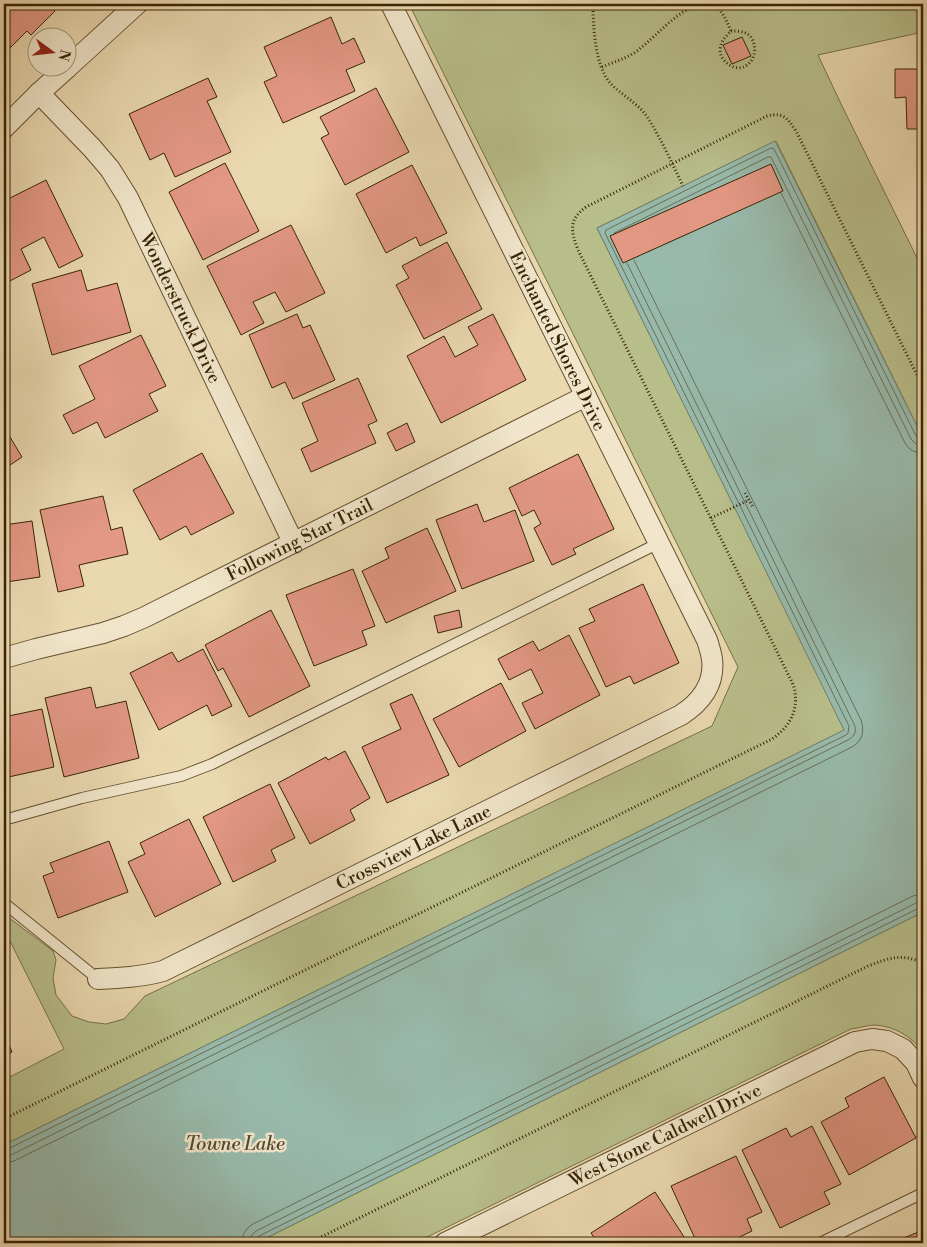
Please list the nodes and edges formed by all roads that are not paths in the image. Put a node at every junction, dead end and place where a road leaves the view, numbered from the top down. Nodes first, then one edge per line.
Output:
1 (391, 4) edge
2 (131, 5) edge
3 (78, 56) edge
4 (55, 78) edge
5 (39, 92) junction
6 (4, 128) edge
7 (586, 396) junction
8 (293, 542) junction
9 (659, 543) junction
10 (4, 658) edge
11 (711, 681) joint
12 (4, 820) edge
13 (4, 903) edge
14 (98, 978) joint
15 (923, 1078) edge
16 (923, 1193) edge
17 (445, 1243) edge
18 (820, 1243) edge

1 - 7 street, Enchanted Shores Drive
2 - 3 street
4 - 5 street
5 - 6 street
5 - 8 street, Wonderstruck Drive
7 - 8 street, Following Star Trail
7 - 9 street, Enchanted Shores Drive
8 - 10 street, Following Star Trail
9 - 11 street, Enchanted Shores Drive
9 - 12 lane
11 - 14 street, Crossview Lake Lane
13 - 14 lane
15 - 17 street, West Stone Caldwell Drive
16 - 18 lane

